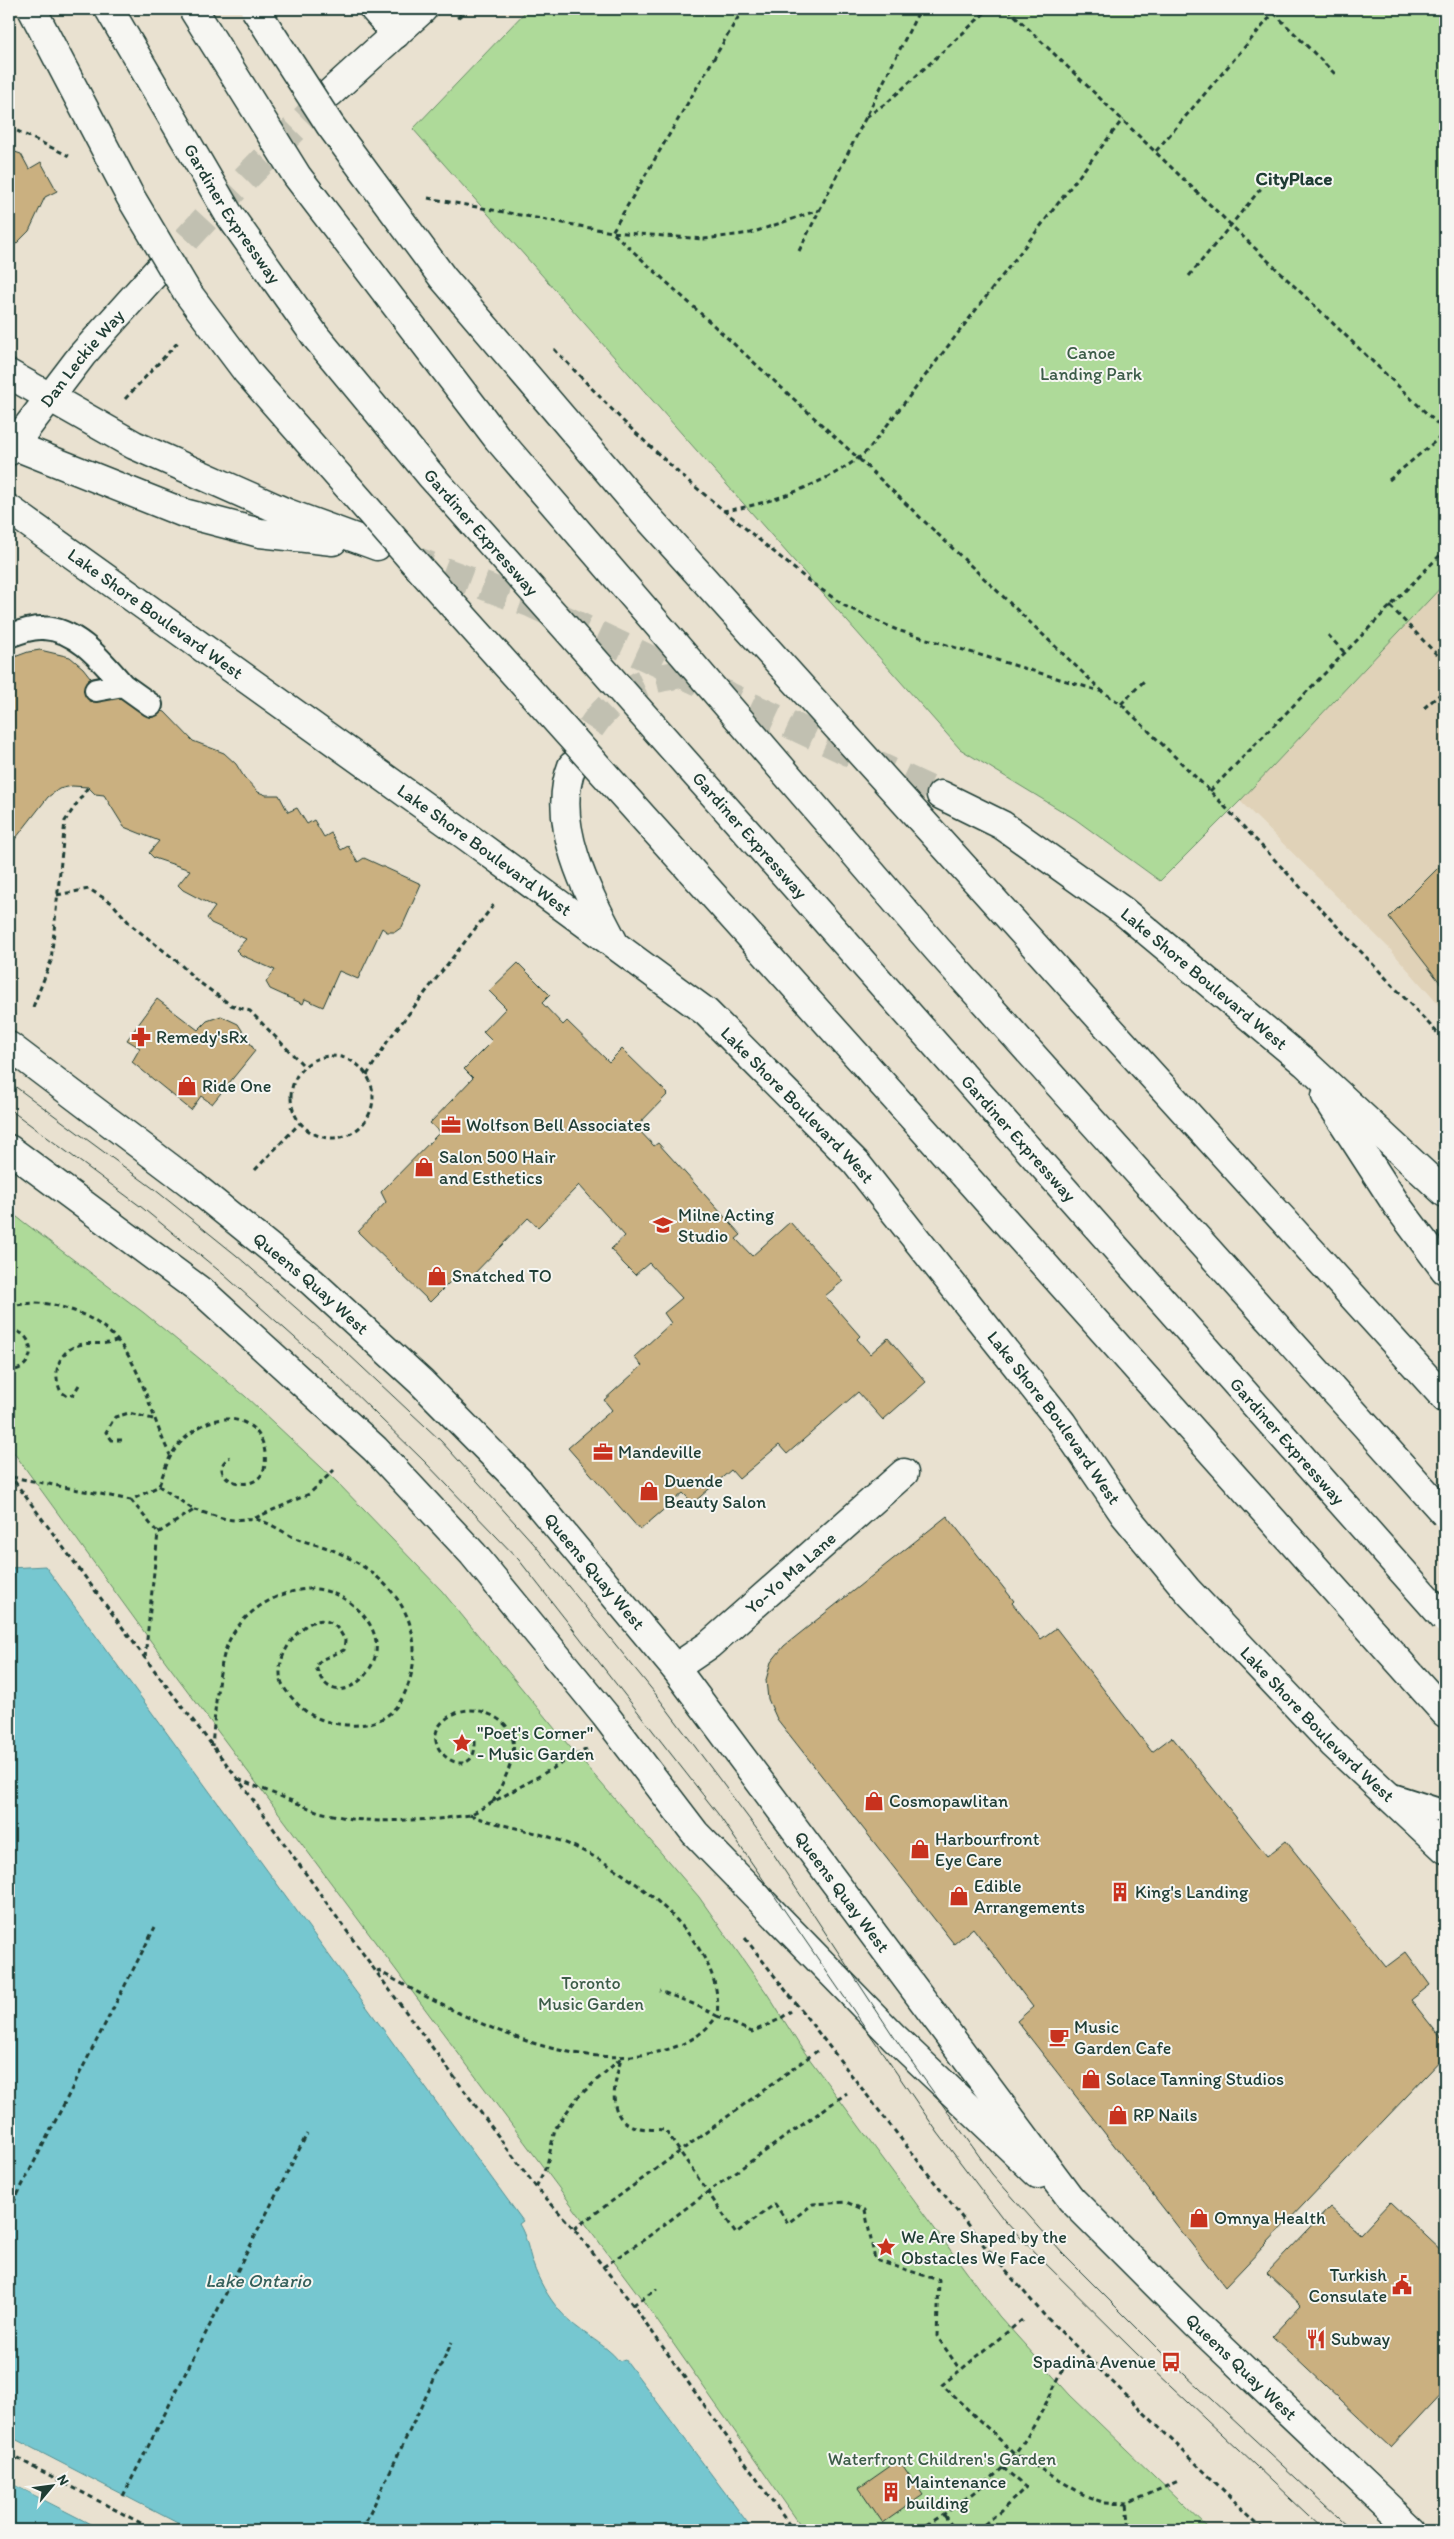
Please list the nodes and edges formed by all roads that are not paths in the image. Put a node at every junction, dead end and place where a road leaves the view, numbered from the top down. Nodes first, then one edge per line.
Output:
1 (32, 9) edge
2 (109, 9) edge
3 (193, 9) edge
4 (256, 9) edge
5 (374, 9) edge
6 (424, 9) edge
7 (396, 34) junction
8 (330, 93) tunnel mouth
9 (158, 270) tunnel mouth
10 (9, 374) edge
11 (50, 397) junction
12 (11, 448) edge
13 (9, 509) edge
14 (9, 636) edge
15 (123, 685) junction
16 (96, 690) dead end
17 (151, 704) dead end
18 (572, 766) tunnel mouth
19 (941, 795) tunnel mouth
20 (615, 946) junction
21 (9, 1046) edge
22 (1305, 1063) junction
23 (9, 1149) edge
24 (1445, 1193) edge
25 (1445, 1270) edge
26 (1445, 1398) edge
27 (904, 1473) dead end
28 (1445, 1514) edge
29 (1445, 1619) edge
30 (675, 1668) junction
31 (1445, 1713) edge
32 (1385, 1793) junction
33 (1445, 1812) edge
34 (1445, 1849) edge
35 (1072, 2199) junction
36 (1413, 2530) edge

1 - 31 main road, bridge
2 - 29 main road, Gardiner Expressway, bridge
3 - 28 main road, bridge
4 - 26 main road, bridge
5 - 7 main road
6 - 7 main road
7 - 8 main road
9 - 11 main road, Dan Leckie Way
10 - 11 main road
11 - 12 main road, Dan Leckie Way
11 - 12 main road
13 - 20 main road, Lake Shore Boulevard West
14 - 15 lane
15 - 16 lane
15 - 17 lane
18 - 20 main road
19 - 22 main road, Lake Shore Boulevard West
20 - 32 main road, Lake Shore Boulevard West
21 - 30 main road, Queens Quay West
22 - 24 main road, Lake Shore Boulevard West
22 - 25 main road
23 - 35 main road, Queens Quay West
27 - 30 main road, Yo-Yo Ma Lane
30 - 35 main road, Queens Quay West
32 - 33 lane
32 - 34 main road, Lake Shore Boulevard West
35 - 36 main road, Queens Quay West

